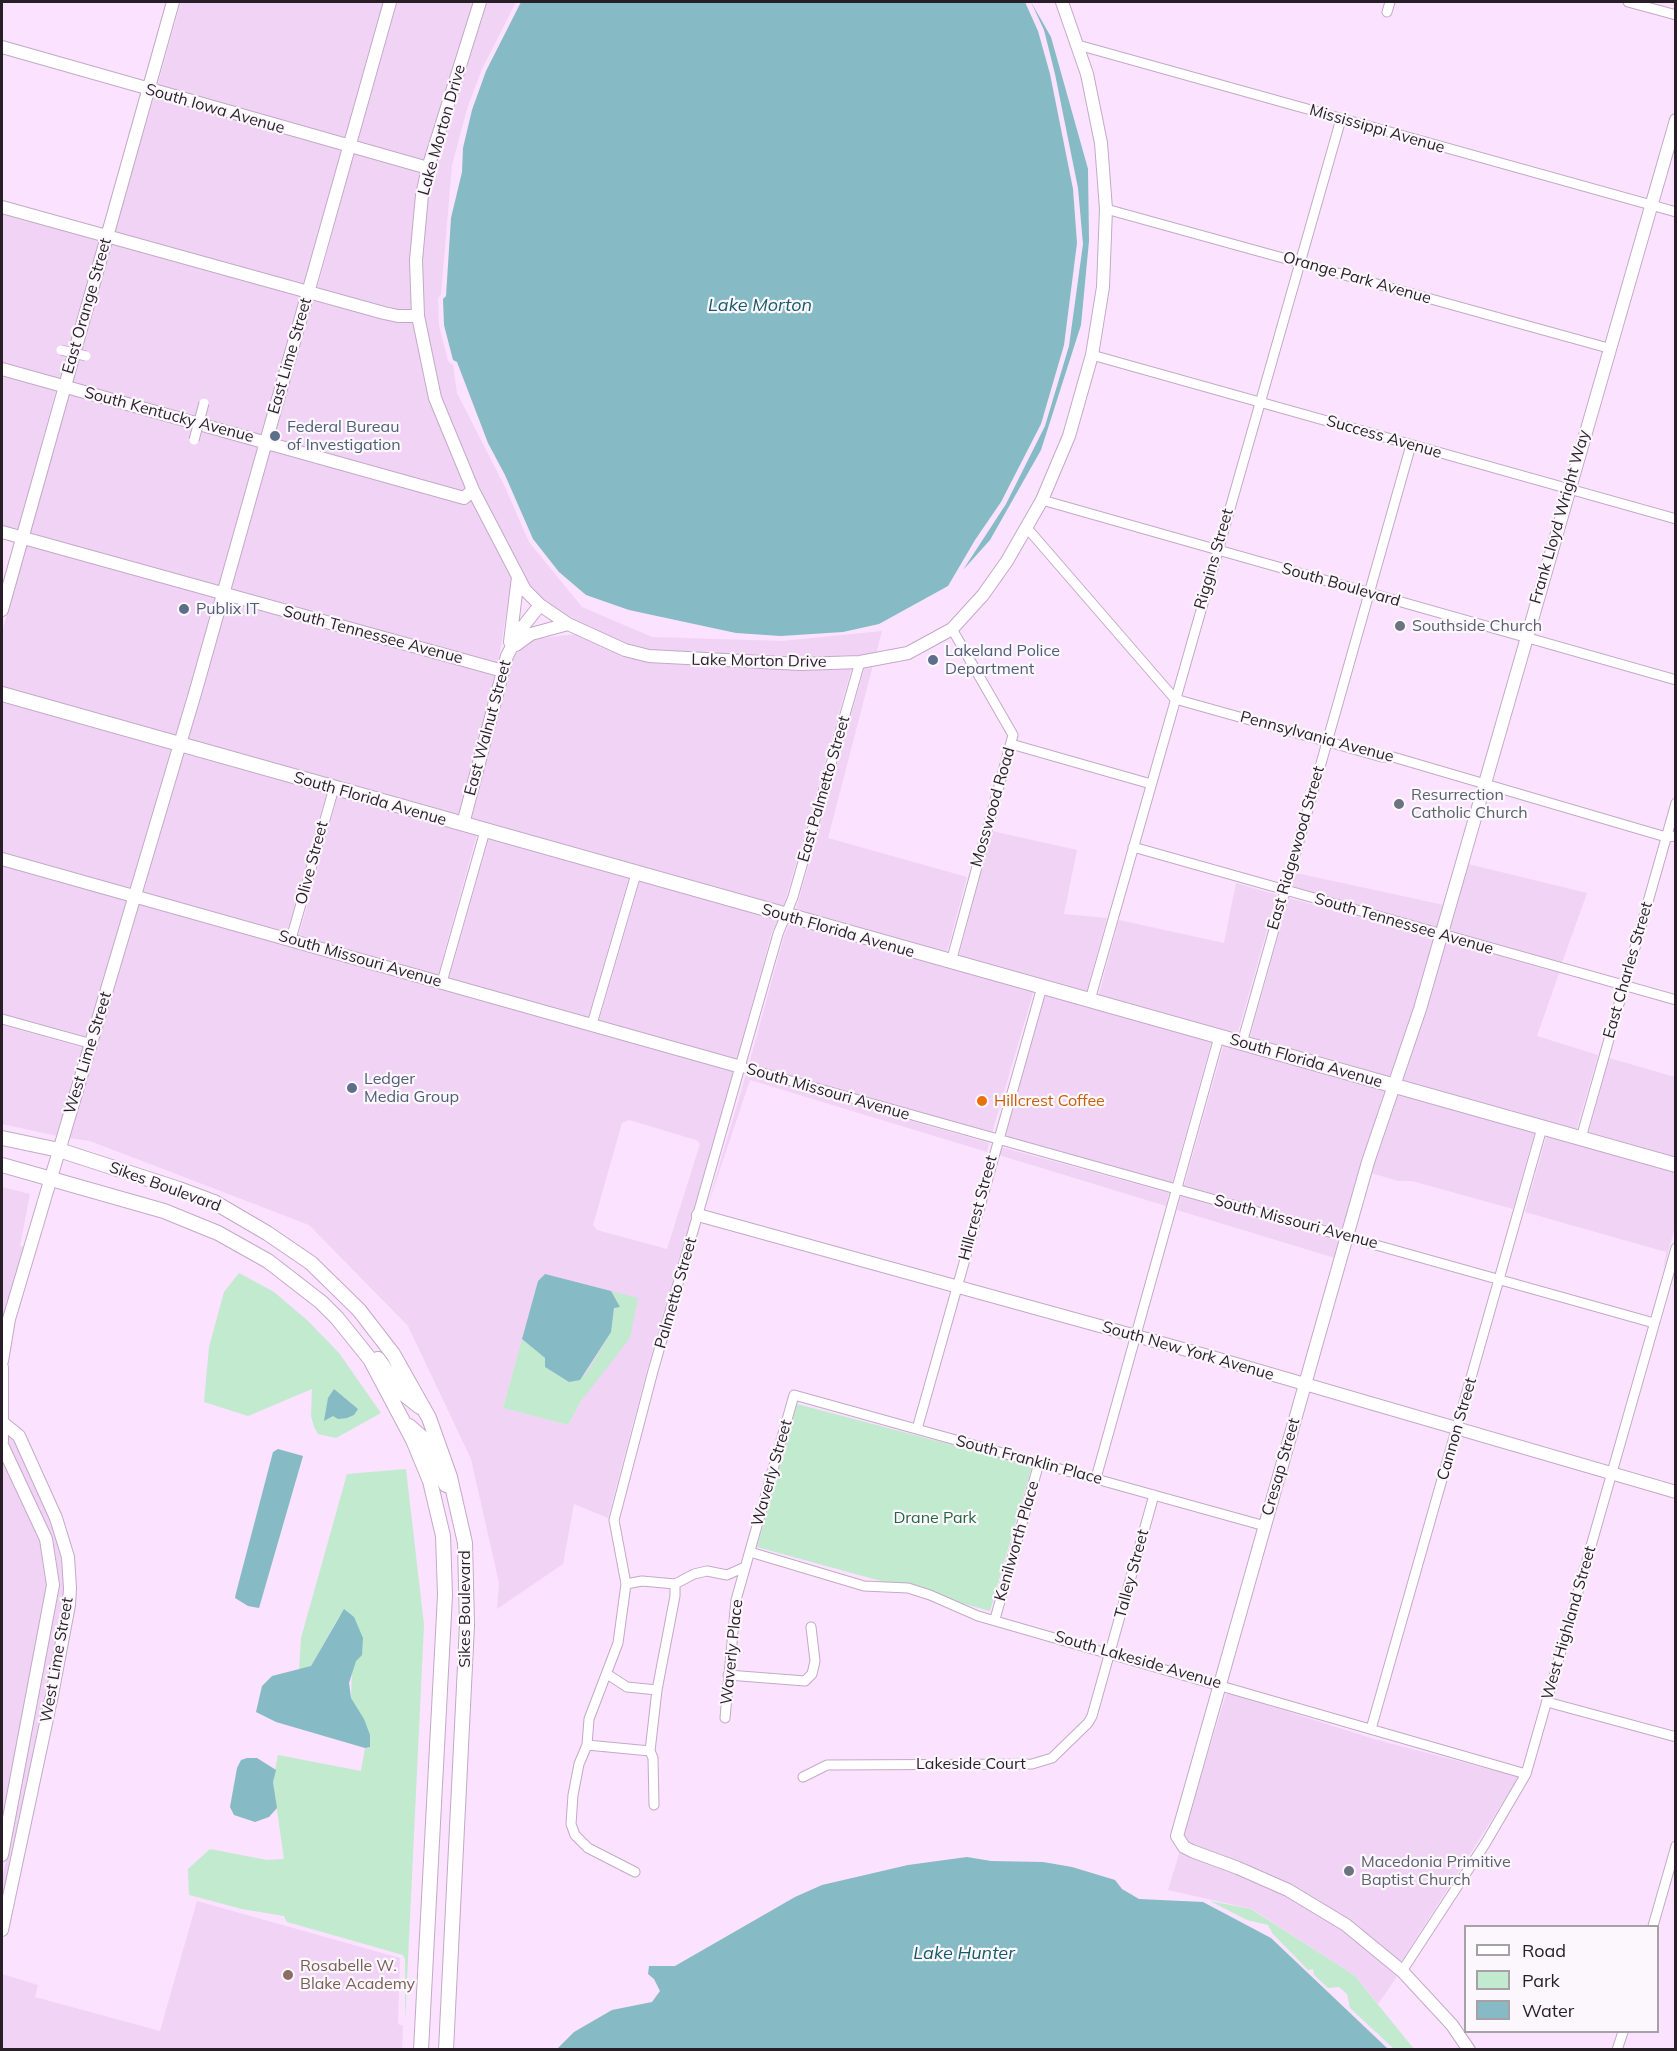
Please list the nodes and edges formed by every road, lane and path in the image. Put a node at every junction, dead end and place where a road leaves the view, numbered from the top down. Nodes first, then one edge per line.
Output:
1 (173, 2) edge
2 (390, 2) edge
3 (480, 2) edge
4 (1062, 2) edge
5 (1390, 2) edge
6 (1628, 2) edge
7 (1387, 12) dead end
8 (1676, 15) edge
9 (1078, 45) junction
10 (2, 47) edge
11 (148, 90) junction
12 (1341, 119) junction
13 (1676, 120) edge
14 (349, 146) junction
15 (428, 168) junction
16 (1651, 205) junction
17 (2, 207) edge
18 (1106, 209) junction
19 (1676, 212) edge
20 (107, 236) junction
21 (1299, 262) junction
22 (309, 292) junction
23 (418, 316) junction
24 (1608, 348) junction
25 (61, 350) dead end
26 (1092, 355) junction
27 (86, 356) dead end
28 (2, 369) edge
29 (64, 386) junction
30 (204, 402) dead end
31 (1258, 402) junction
32 (194, 440) dead end
33 (265, 442) junction
34 (1411, 445) junction
35 (1568, 489) junction
36 (473, 490) junction
37 (1042, 500) junction
38 (1676, 519) edge
39 (1027, 528) junction
40 (2, 532) edge
41 (22, 538) junction
42 (1217, 550) junction
43 (518, 577) junction
44 (1369, 593) junction
45 (223, 594) junction
46 (540, 605) junction
47 (2, 610) edge
48 (568, 624) junction
49 (952, 629) junction
50 (1526, 638) junction
51 (508, 655) junction
52 (860, 662) junction
53 (503, 671) junction
54 (1676, 680) edge
55 (2, 694) edge
56 (1175, 699) junction
57 (1326, 741) junction
58 (1011, 744) junction
59 (180, 746) junction
60 (1151, 784) junction
61 (1484, 784) junction
62 (334, 788) junction
63 (1676, 803) edge
64 (463, 824) junction
65 (485, 831) junction
66 (1671, 836) edge
67 (1133, 847) junction
68 (2, 859) edge
69 (636, 874) junction
70 (1284, 891) junction
71 (135, 895) junction
72 (787, 916) junction
73 (1441, 934) junction
74 (291, 939) junction
75 (951, 962) junction
76 (442, 982) junction
77 (1623, 986) junction
78 (1042, 987) junction
79 (1090, 1000) junction
80 (1676, 1000) edge
81 (2, 1019) edge
82 (592, 1024) junction
83 (1219, 1037) junction
84 (1242, 1043) junction
85 (92, 1044) junction
86 (741, 1067) junction
87 (1393, 1086) junction
88 (1542, 1128) junction
89 (2, 1138) edge
90 (1581, 1138) junction
91 (997, 1140) junction
92 (59, 1150) junction
93 (2, 1165) edge
94 (1676, 1165) edge
95 (50, 1178) junction
96 (1176, 1189) junction
97 (699, 1215) junction
98 (1346, 1236) junction
99 (1676, 1248) edge
100 (1500, 1280) junction
101 (957, 1287) junction
102 (338, 1318) junction
103 (1654, 1323) junction
104 (1136, 1337) junction
105 (2, 1361) edge
106 (2, 1367) edge
107 (1304, 1384) junction
108 (794, 1395) joint
109 (424, 1410) junction
110 (405, 1422) junction
111 (2, 1423) edge
112 (1458, 1428) junction
113 (918, 1429) junction
114 (2, 1443) edge
115 (1039, 1463) junction
116 (1612, 1473) junction
117 (1096, 1478) junction
118 (1676, 1492) edge
119 (1154, 1495) junction
120 (456, 1503) junction
121 (1265, 1526) junction
122 (750, 1552) junction
123 (745, 1567) junction
124 (626, 1584) junction
125 (675, 1584) junction
126 (995, 1618) junction
127 (811, 1627) dead end
128 (1110, 1653) junction
129 (607, 1674) junction
130 (728, 1675) junction
131 (1219, 1684) junction
132 (657, 1690) junction
133 (1547, 1702) junction
134 (725, 1718) dead end
135 (1371, 1730) junction
136 (1676, 1737) edge
137 (587, 1744) junction
138 (651, 1750) junction
139 (1526, 1774) junction
140 (803, 1776) dead end
141 (654, 1805) dead end
142 (1676, 1846) edge
143 (2, 1855) edge
144 (635, 1872) dead end
145 (1653, 1925) edge
146 (2, 1930) edge
147 (1402, 1971) junction
148 (1622, 2033) edge
149 (420, 2049) edge
150 (446, 2049) edge
151 (1469, 2049) edge
152 (1617, 2049) edge

1 - 11 street, East Orange Street
2 - 14 street, East Lime Street
3 - 15 street, Lake Morton Drive
4 - 9 street, Lake Morton Drive
5 - 7 street
6 - 8 street
9 - 12 street, Mississippi Avenue
9 - 18 street, Lake Morton Drive
10 - 11 street, South Iowa Avenue
11 - 14 street, South Iowa Avenue
11 - 20 street, East Orange Street
12 - 16 street, Mississippi Avenue
12 - 21 street, Riggins Street
13 - 16 street, Frank Lloyd Wright Way
14 - 15 street, South Iowa Avenue
14 - 22 street, East Lime Street
15 - 23 street, Lake Morton Drive
16 - 19 street, Mississippi Avenue
16 - 24 street, Frank Lloyd Wright Way
17 - 20 street
18 - 21 street, Orange Park Avenue
18 - 26 street, Lake Morton Drive
20 - 22 street
20 - 29 street, East Orange Street
21 - 24 street, Orange Park Avenue
21 - 31 street, Riggins Street
22 - 23 street
22 - 33 street, East Lime Street
23 - 36 street, Lake Morton Drive
24 - 35 street, Frank Lloyd Wright Way
25 - 27 street, bridge
26 - 31 street, Success Avenue
26 - 37 street, Lake Morton Drive
28 - 29 street, South Kentucky Avenue
29 - 33 street, South Kentucky Avenue
29 - 41 street, East Orange Street
30 - 32 street, bridge
31 - 34 street, Success Avenue
31 - 42 street, Riggins Street
33 - 36 street, South Kentucky Avenue
33 - 45 street, East Lime Street
34 - 35 street, Success Avenue
34 - 44 street, East Ridgewood Street
35 - 38 street, Success Avenue
35 - 50 street, Frank Lloyd Wright Way
36 - 43 street, Lake Morton Drive
37 - 39 street, Lake Morton Drive
37 - 42 street, South Boulevard
39 - 49 street, Lake Morton Drive
39 - 56 street
40 - 41 street, South Tennessee Avenue
41 - 45 street, South Tennessee Avenue
41 - 47 street, East Orange Street
42 - 44 street, South Boulevard
42 - 56 street, Riggins Street
43 - 46 street, Lake Morton Drive
43 - 51 street
44 - 50 street, South Boulevard
44 - 57 street, East Ridgewood Street
45 - 53 street, South Tennessee Avenue
45 - 59 street, East Lime Street
46 - 48 street, Lake Morton Drive
46 - 51 street, East Walnut Street
48 - 51 street
48 - 52 street, Lake Morton Drive
49 - 52 street, Lake Morton Drive
49 - 58 street, Mosswood Road
50 - 54 street, South Boulevard
50 - 61 street, Frank Lloyd Wright Way
51 - 53 street, East Walnut Street
52 - 72 street, East Palmetto Street
53 - 64 street, East Walnut Street
55 - 59 main road, South Florida Avenue
56 - 57 street, Pennsylvania Avenue
56 - 60 street, Riggins Street
57 - 61 street, Pennsylvania Avenue
57 - 70 street, East Ridgewood Street
58 - 60 street
58 - 75 street, Mosswood Road
59 - 62 main road, South Florida Avenue
59 - 71 street, West Lime Street
60 - 67 street, Riggins Street
61 - 66 street, Pennsylvania Avenue
61 - 73 street, Frank Lloyd Wright Way
62 - 64 main road, South Florida Avenue
62 - 74 street, Olive Street
63 - 66 street, East Charles Street
64 - 65 main road, South Florida Avenue
65 - 69 main road, South Florida Avenue
65 - 76 street
66 - 77 street, East Charles Street
67 - 70 street, South Tennessee Avenue
67 - 79 street, Riggins Street
68 - 71 street, South Missouri Avenue
69 - 72 main road, South Florida Avenue
69 - 82 street
70 - 73 street, South Tennessee Avenue
70 - 84 street, East Ridgewood Street
71 - 74 street, South Missouri Avenue
71 - 85 street, West Lime Street
72 - 75 main road, South Florida Avenue
72 - 86 street, East Palmetto Street
73 - 77 street, South Tennessee Avenue
73 - 87 street, Frank Lloyd Wright Way
74 - 76 street, South Missouri Avenue
75 - 78 main road, South Florida Avenue
76 - 82 street, South Missouri Avenue
77 - 80 street, South Tennessee Avenue
77 - 90 street, East Charles Street
78 - 79 main road, South Florida Avenue
78 - 91 street, Hillcrest Street
79 - 83 main road, South Florida Avenue
81 - 85 street
82 - 86 street, South Missouri Avenue
83 - 84 main road, South Florida Avenue
83 - 96 street
84 - 87 main road, South Florida Avenue
85 - 92 street, West Lime Street
86 - 91 street, South Missouri Avenue
86 - 97 street, Palmetto Street
87 - 88 main road, South Florida Avenue
87 - 98 street, Cresap Street
88 - 90 main road, South Florida Avenue
88 - 100 street, Cannon Street
89 - 92 main road, Sikes Boulevard
90 - 94 main road, South Florida Avenue
91 - 96 street, South Missouri Avenue
91 - 101 street, Hillcrest Street
92 - 95 street, West Lime Street
92 - 109 main road, Sikes Boulevard
93 - 95 main road, Sikes Boulevard
95 - 102 main road, Sikes Boulevard
95 - 105 street, West Lime Street
96 - 98 street, South Missouri Avenue
96 - 104 street
97 - 101 street, South New York Avenue
97 - 124 street, Palmetto Street
98 - 100 street, South Missouri Avenue
98 - 107 street, Cresap Street
99 - 103 street, West Highland Street
100 - 103 street, South Missouri Avenue
100 - 112 street, Cannon Street
101 - 104 street, South New York Avenue
101 - 113 street, Hillcrest Street
102 - 109 main road
102 - 110 main road, Sikes Boulevard
103 - 116 street, West Highland Street
104 - 107 street, South New York Avenue
104 - 117 street
106 - 111 street
107 - 112 street, South New York Avenue
107 - 121 street, Cresap Street
108 - 113 street, South Franklin Place
108 - 122 street, Waverly Street
109 - 120 main road, Sikes Boulevard
110 - 120 main road
110 - 149 main road, Sikes Boulevard
111 - 114 street
111 - 146 street, West Lime Street
112 - 116 street, South New York Avenue
112 - 135 street, Cannon Street
113 - 115 street, South Franklin Place
114 - 143 street
115 - 117 street, South Franklin Place
115 - 126 street, Kenilworth Place
116 - 118 street, South New York Avenue
116 - 133 street, West Highland Street
117 - 119 street, South Franklin Place
119 - 121 street, South Franklin Place
119 - 128 street, Talley Street
120 - 150 main road, Sikes Boulevard
121 - 131 street, Cresap Street
122 - 123 street, Waverly Place
122 - 126 street, South Lakeside Avenue
123 - 125 street
123 - 130 street, Waverly Place
124 - 125 street
124 - 129 street
125 - 132 street
126 - 128 street, South Lakeside Avenue
127 - 130 street
128 - 131 street, South Lakeside Avenue
128 - 140 street, Lakeside Court
129 - 132 street
129 - 137 street
130 - 134 street, Waverly Place
131 - 135 street, South Lakeside Avenue
131 - 147 street, Cresap Street
132 - 138 street
133 - 136 street
133 - 139 street, West Highland Street
135 - 139 street, South Lakeside Avenue
137 - 138 street
137 - 144 street
138 - 141 street
139 - 147 street, West Highland Street
142 - 145 street
147 - 151 street
148 - 152 street

